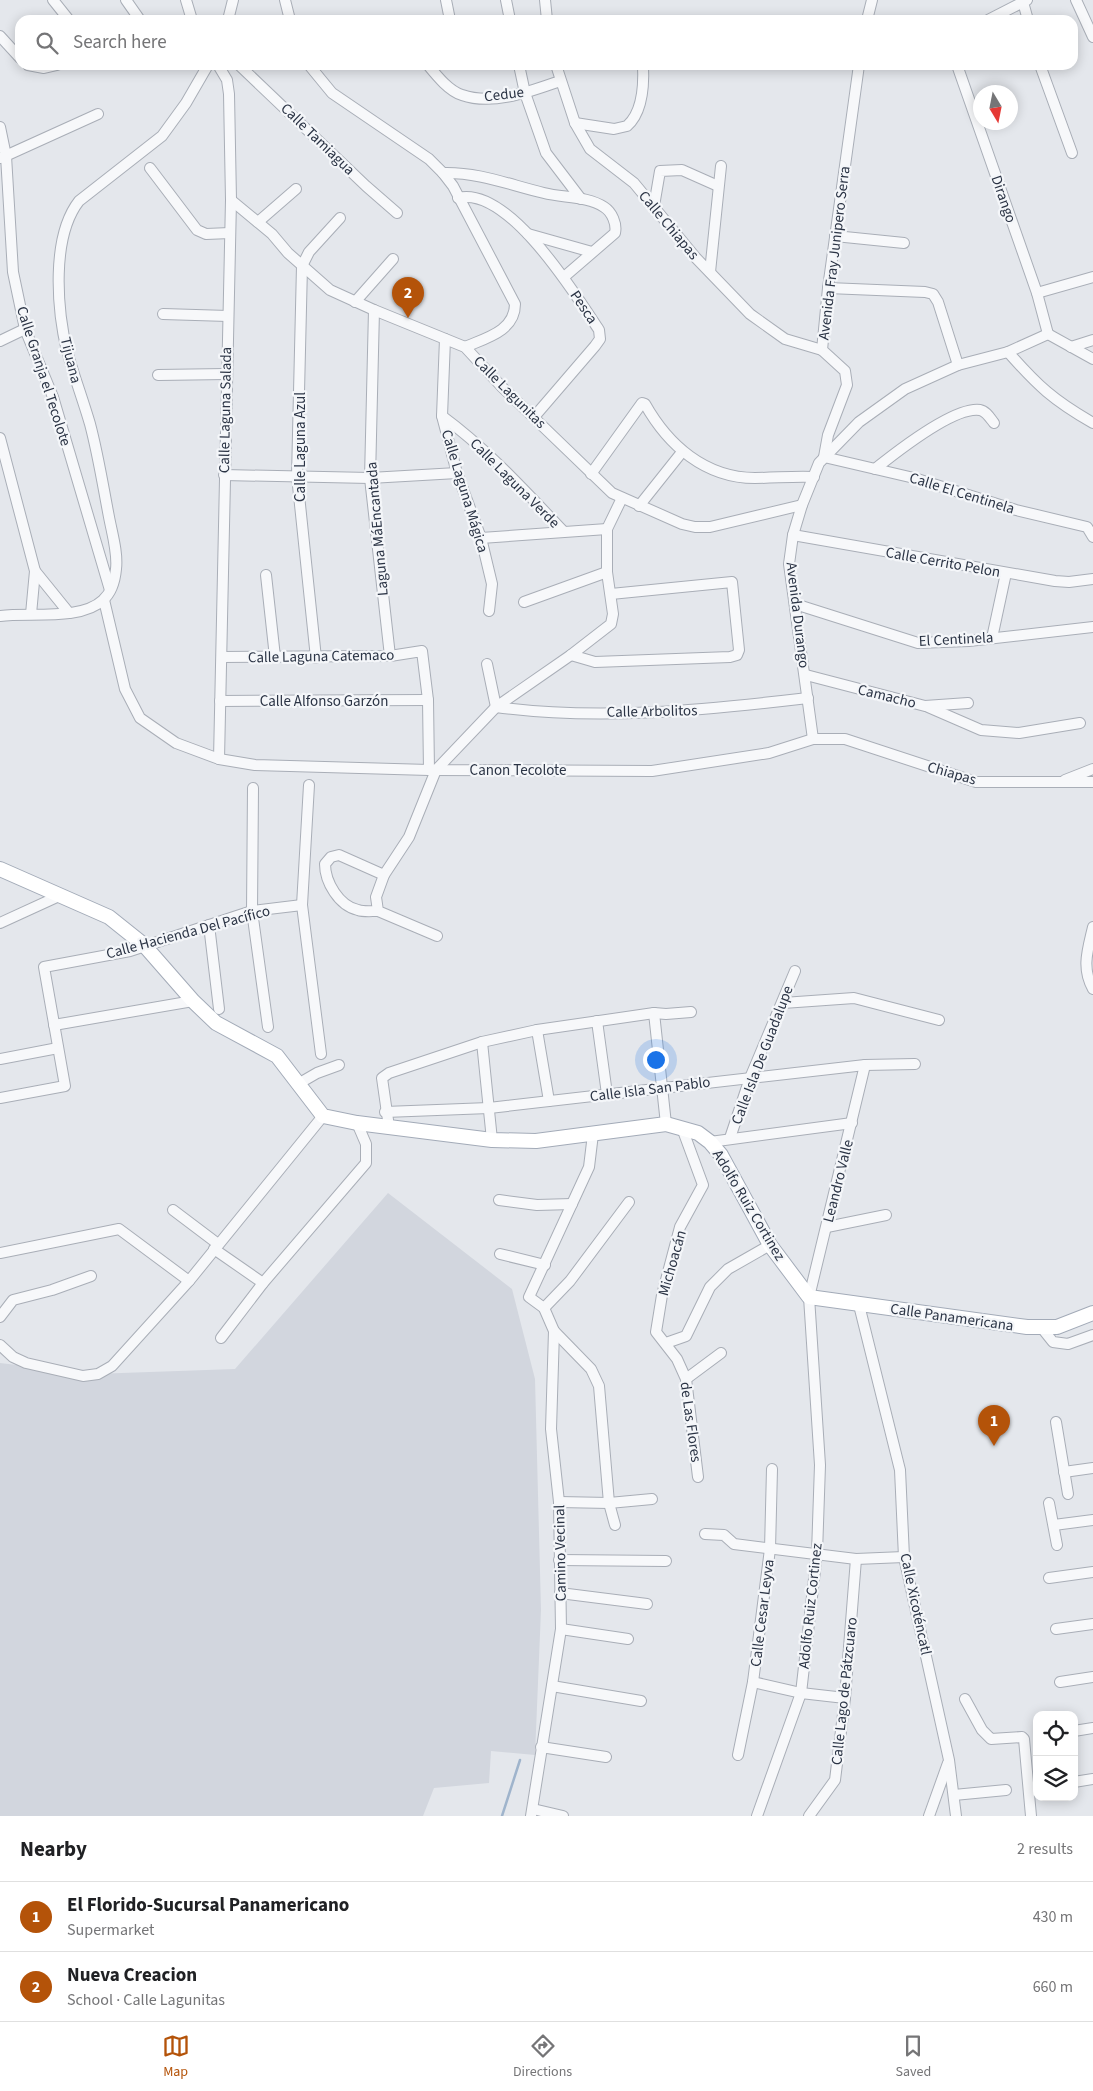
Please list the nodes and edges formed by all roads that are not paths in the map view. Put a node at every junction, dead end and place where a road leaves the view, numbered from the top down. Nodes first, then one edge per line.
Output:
1 (53, 0) edge
2 (126, 0) edge
3 (186, 0) edge
4 (233, 0) edge
5 (285, 0) edge
6 (446, 0) edge
7 (506, 0) edge
8 (545, 0) edge
9 (872, 0) edge
10 (1076, 0) edge
11 (1025, 1) edge
12 (65, 15) edge
13 (136, 15) edge
14 (190, 15) edge
15 (229, 15) edge
16 (289, 15) edge
17 (449, 15) edge
18 (509, 15) edge
19 (546, 15) edge
20 (869, 15) edge
21 (998, 15) edge
22 (1027, 15) edge
23 (0, 36) edge
24 (1093, 36) edge
25 (15, 52) edge
26 (205, 70) edge
27 (221, 70) edge
28 (244, 70) edge
29 (313, 70) edge
30 (432, 70) edge
31 (520, 70) edge
32 (557, 70) edge
33 (643, 70) edge
34 (858, 70) edge
35 (959, 70) edge
36 (1042, 70) edge
37 (560, 81) junction
38 (525, 93) junction
39 (98, 114) dead end
40 (575, 124) junction
41 (0, 128) edge
42 (1072, 153) dead end
43 (3, 157) edge
44 (721, 166) dead end
45 (150, 168) dead end
46 (443, 173) junction
47 (718, 186) junction
48 (296, 189) dead end
49 (458, 198) junction
50 (581, 199) junction
51 (231, 200) junction
52 (654, 206) junction
53 (397, 213) dead end
54 (340, 218) dead end
55 (258, 222) junction
56 (230, 233) junction
57 (528, 234) junction
58 (835, 236) junction
59 (904, 242) dead end
60 (592, 252) junction
61 (393, 259) dead end
62 (302, 266) junction
63 (710, 272) junction
64 (564, 276) junction
65 (1093, 277) edge
66 (828, 288) junction
67 (1037, 293) junction
68 (355, 302) junction
69 (374, 310) junction
70 (163, 314) dead end
71 (228, 316) junction
72 (25, 329) junction
73 (1048, 334) junction
74 (446, 339) junction
75 (1093, 340) edge
76 (0, 342) edge
77 (465, 347) junction
78 (1071, 347) junction
79 (822, 350) junction
80 (1008, 352) junction
81 (1093, 359) edge
82 (958, 365) junction
83 (226, 374) junction
84 (158, 375) dead end
85 (442, 416) junction
86 (534, 417) junction
87 (994, 422) dead end
88 (1093, 423) edge
89 (0, 438) edge
90 (682, 452) junction
91 (824, 457) junction
92 (875, 469) junction
93 (457, 473) junction
94 (591, 474) junction
95 (224, 475) junction
96 (297, 476) junction
97 (814, 477) junction
98 (370, 478) junction
99 (622, 498) junction
100 (802, 504) junction
101 (639, 506) junction
102 (607, 529) junction
103 (563, 531) junction
104 (793, 536) junction
105 (480, 538) junction
106 (1093, 538) edge
107 (35, 571) junction
108 (607, 572) junction
109 (1006, 572) junction
110 (266, 576) dead end
111 (1093, 579) edge
112 (110, 590) junction
113 (611, 594) junction
114 (104, 600) junction
115 (524, 602) dead end
116 (795, 604) junction
117 (489, 611) dead end
118 (69, 613) junction
119 (31, 614) junction
120 (0, 616) edge
121 (1093, 627) edge
122 (992, 638) junction
123 (571, 655) junction
124 (390, 656) junction
125 (222, 657) junction
126 (274, 657) junction
127 (316, 658) junction
128 (488, 664) dead end
129 (806, 676) junction
130 (808, 698) junction
131 (428, 700) junction
132 (220, 701) junction
133 (968, 703) dead end
134 (925, 706) junction
135 (496, 707) junction
136 (1080, 724) dead end
137 (813, 739) junction
138 (219, 759) junction
139 (1093, 769) edge
140 (433, 770) junction
141 (1059, 782) junction
142 (1093, 782) edge
143 (309, 785) dead end
144 (253, 788) dead end
145 (0, 869) edge
146 (384, 874) junction
147 (59, 896) junction
148 (302, 904) junction
149 (252, 911) junction
150 (378, 911) junction
151 (0, 923) edge
152 (209, 925) junction
153 (1093, 927) edge
154 (437, 936) dead end
155 (144, 945) junction
156 (795, 971) dead end
157 (1093, 989) edge
158 (192, 1001) junction
159 (783, 1002) junction
160 (219, 1009) dead end
161 (692, 1012) dead end
162 (654, 1013) junction
163 (939, 1020) dead end
164 (597, 1021) junction
165 (54, 1025) junction
166 (268, 1027) dead end
167 (537, 1030) junction
168 (482, 1042) junction
169 (58, 1048) junction
170 (321, 1054) dead end
171 (0, 1059) edge
172 (865, 1064) junction
173 (915, 1064) dead end
174 (339, 1065) dead end
175 (750, 1078) junction
176 (298, 1084) junction
177 (663, 1087) junction
178 (607, 1094) junction
179 (0, 1098) edge
180 (549, 1101) junction
181 (489, 1108) junction
182 (385, 1112) junction
183 (323, 1116) junction
184 (357, 1123) junction
185 (852, 1123) junction
186 (666, 1124) junction
187 (389, 1127) junction
188 (682, 1128) junction
189 (593, 1134) junction
190 (730, 1138) junction
191 (492, 1140) junction
192 (710, 1142) junction
193 (499, 1200) dead end
194 (629, 1202) dead end
195 (572, 1204) junction
196 (174, 1210) dead end
197 (886, 1215) dead end
198 (827, 1227) junction
199 (770, 1245) junction
200 (216, 1246) junction
201 (0, 1253) edge
202 (500, 1254) dead end
203 (545, 1264) junction
204 (91, 1276) dead end
205 (189, 1281) junction
206 (263, 1284) junction
207 (808, 1297) junction
208 (859, 1305) junction
209 (544, 1308) junction
210 (1093, 1313) edge
211 (0, 1317) edge
212 (1041, 1327) junction
213 (554, 1331) junction
214 (1093, 1335) edge
215 (221, 1338) dead end
216 (666, 1343) junction
217 (0, 1345) edge
218 (721, 1353) dead end
219 (686, 1379) junction
220 (1056, 1422) dead end
221 (1093, 1468) edge
222 (772, 1469) dead end
223 (1064, 1472) junction
224 (698, 1477) dead end
225 (1068, 1494) dead end
226 (652, 1499) dead end
227 (559, 1502) junction
228 (1049, 1502) dead end
229 (609, 1503) junction
230 (1093, 1520) edge
231 (616, 1525) dead end
232 (1054, 1525) junction
233 (705, 1534) dead end
234 (1057, 1545) dead end
235 (770, 1549) junction
236 (817, 1553) junction
237 (904, 1557) junction
238 (856, 1559) junction
239 (559, 1560) junction
240 (666, 1560) dead end
241 (1093, 1572) edge
242 (1049, 1578) dead end
243 (560, 1593) junction
244 (647, 1604) dead end
245 (1093, 1624) edge
246 (561, 1629) junction
247 (1056, 1629) dead end
248 (628, 1639) dead end
249 (1093, 1677) edge
250 (753, 1682) junction
251 (1060, 1682) dead end
252 (552, 1686) junction
253 (801, 1693) junction
254 (845, 1698) junction
255 (965, 1699) dead end
256 (640, 1701) dead end
257 (1093, 1728) edge
258 (1078, 1730) edge
259 (541, 1747) junction
260 (738, 1755) dead end
261 (606, 1757) dead end
262 (949, 1760) junction
263 (1093, 1779) edge
264 (1078, 1781) edge
265 (1006, 1790) dead end
266 (954, 1795) junction
267 (532, 1812) edge
268 (563, 1816) edge
269 (757, 1816) edge
270 (810, 1816) edge
271 (929, 1816) edge
272 (956, 1816) edge
273 (1031, 1816) edge

1 - 12 street
2 - 13 street
3 - 14 street
4 - 15 street
5 - 16 street
6 - 17 street
7 - 18 street
8 - 19 street
9 - 20 street
10 - 24 street
11 - 21 street
11 - 22 street
23 - 25 street
26 - 112 street, Tijuana
27 - 51 street, Calle Laguna Salada
28 - 53 street, Calle Tamiagua
29 - 46 street
30 - 38 street, Cedue
31 - 38 street
32 - 37 street, Calle Chiapas
33 - 40 street
34 - 58 street, Avenida Fray Junipero Serra
35 - 67 street, Dirango
36 - 42 street
37 - 38 street, Cedue
37 - 40 street, Calle Chiapas
38 - 50 street
39 - 43 street
40 - 52 street, Calle Chiapas
41 - 43 street, Calle Granja el Tecolote
43 - 72 street, Calle Granja el Tecolote
44 - 47 street
45 - 56 street
46 - 49 street
46 - 50 street
47 - 52 street
47 - 63 street
48 - 55 street
49 - 57 street, Pesca
49 - 77 street
50 - 60 street
51 - 55 street, Calle Lagunitas
51 - 56 street, Calle Laguna Salada
52 - 63 street, Calle Chiapas
54 - 62 street
55 - 62 street, Calle Lagunitas
56 - 71 street, Calle Laguna Salada
57 - 60 street
57 - 64 street, Pesca
58 - 59 street
58 - 66 street, Avenida Fray Junipero Serra
60 - 64 street
61 - 68 street
62 - 68 street, Calle Lagunitas
62 - 96 street, Calle Laguna Azul
63 - 79 street, Calle Chiapas
64 - 86 street, Pesca
65 - 67 street
66 - 79 street, Avenida Fray Junipero Serra
66 - 82 street
67 - 73 street, Dirango
68 - 69 street, Calle Lagunitas
69 - 74 street, Calle Lagunitas
69 - 98 street, Laguna MáEncantada
70 - 71 street
71 - 83 street, Calle Laguna Salada
72 - 76 street
72 - 112 street, Calle Granja el Tecolote
73 - 78 street
73 - 80 street, Avenida Durango
74 - 77 street, Calle Lagunitas
74 - 85 street, Calle Laguna Mágica
75 - 78 street
77 - 86 street, Calle Lagunitas
78 - 81 street
79 - 91 street, Avenida Fray Junipero Serra
80 - 82 street, Avenida Durango
80 - 88 street
82 - 91 street, Avenida Durango
83 - 84 street
83 - 95 street, Calle Laguna Salada
85 - 93 street, Calle Laguna Mágica
85 - 103 street, Calle Laguna Verde
86 - 94 street, Calle Lagunitas
87 - 92 street
89 - 107 street
90 - 94 street
90 - 97 street
90 - 101 street
91 - 92 street, Calle El Centinela
91 - 97 street, Avenida Durango
92 - 106 street, Calle El Centinela
93 - 98 street
93 - 105 street, Calle Laguna Mágica
94 - 99 street, Calle Lagunitas
95 - 96 street
95 - 125 street, Calle Laguna Salada
96 - 98 street
96 - 127 street, Calle Laguna Azul
97 - 100 street, Avenida Durango
98 - 124 street, Laguna MáEncantada
99 - 101 street, Calle Lagunitas
99 - 102 street
100 - 101 street, Calle Lagunitas
100 - 104 street, Avenida Durango
102 - 103 street
102 - 108 street
103 - 105 street
104 - 109 street, Calle Cerrito Pelon
104 - 116 street, Avenida Durango
105 - 117 street, Calle Laguna Mágica
107 - 118 street
107 - 119 street
108 - 113 street
108 - 115 street
109 - 111 street, Calle Cerrito Pelon
109 - 122 street
110 - 126 street
112 - 114 street, Tijuana
113 - 123 street
113 - 123 street
114 - 118 street
114 - 138 street
116 - 122 street, El Centinela
116 - 129 street, Avenida Durango
118 - 119 street
119 - 120 street
121 - 122 street, El Centinela
123 - 135 street
124 - 127 street, Calle Laguna Catemaco
124 - 131 street, Calle Laguna Catemaco
125 - 126 street, Calle Laguna Catemaco
125 - 132 street, Calle Laguna Salada
126 - 127 street, Calle Laguna Catemaco
128 - 135 street
129 - 130 street, Avenida Durango
129 - 134 street, Camacho
130 - 135 street, Calle Arbolitos
130 - 137 street, Avenida Durango
131 - 132 street, Calle Alfonso Garzón
131 - 140 street
132 - 138 street, Calle Laguna Salada
133 - 134 street, Camacho
134 - 136 street
135 - 140 street
137 - 140 street, Canon Tecolote
137 - 141 street, Chiapas
138 - 140 street, Canon Tecolote
139 - 141 street, Chiapas
140 - 146 street
141 - 142 street
143 - 148 street
144 - 149 street
145 - 147 main road
146 - 150 street
146 - 150 street
147 - 151 street
147 - 155 main road
148 - 149 street, Calle Hacienda Del Pacífico
148 - 170 street
149 - 152 street, Calle Hacienda Del Pacífico
149 - 166 street
150 - 154 street
152 - 155 street, Calle Hacienda Del Pacífico
152 - 160 street
153 - 157 street
155 - 158 main road
155 - 165 street, Calle Hacienda Del Pacífico
156 - 159 street, Calle Isla De Guadalupe
158 - 165 street
158 - 176 main road
159 - 163 street
159 - 175 street, Calle Isla De Guadalupe
161 - 162 street
162 - 164 street
162 - 177 street
164 - 167 street
164 - 178 street
165 - 169 street
167 - 168 street
167 - 180 street
168 - 181 street
168 - 182 street
169 - 171 street
169 - 179 street
172 - 173 street, Calle Isla San Pablo
172 - 175 street, Calle Isla San Pablo
172 - 185 street, Leandro Valle
174 - 176 street
175 - 177 street, Calle Isla San Pablo
175 - 190 street, Calle Isla De Guadalupe
176 - 183 main road
177 - 178 street, Calle Isla San Pablo
177 - 186 street
178 - 180 street, Calle Isla San Pablo
180 - 181 street, Calle Isla San Pablo
181 - 182 street, Calle Isla San Pablo
181 - 191 street
182 - 187 street
183 - 184 main road, Adolfo Ruiz Cortinez
183 - 200 street
184 - 187 main road, Adolfo Ruiz Cortinez
184 - 206 street
185 - 190 street
185 - 198 street, Leandro Valle
186 - 188 main road, Adolfo Ruiz Cortinez
186 - 189 main road, Adolfo Ruiz Cortinez
187 - 191 main road, Adolfo Ruiz Cortinez
188 - 192 main road, Adolfo Ruiz Cortinez
188 - 216 street, Michoacán
189 - 191 main road, Adolfo Ruiz Cortinez
189 - 195 street
190 - 192 street
192 - 199 main road, Adolfo Ruiz Cortinez
193 - 195 street
194 - 209 street
195 - 203 street
196 - 200 street
197 - 198 street
198 - 207 street, Leandro Valle
199 - 207 main road, Adolfo Ruiz Cortinez
199 - 216 street
200 - 205 street
200 - 206 street
201 - 205 street
202 - 203 street
203 - 209 street
204 - 211 street
205 - 217 street
206 - 215 street
207 - 208 main road, Calle Panamericana
207 - 236 street, Adolfo Ruiz Cortinez
208 - 212 main road, Calle Panamericana
208 - 237 street, Calle Xicoténcatl
209 - 213 street, Camino Vecinal
210 - 212 main road, Calle Panamericana
212 - 214 street
213 - 227 street, Camino Vecinal
213 - 229 street
216 - 219 street, de Las Flores
218 - 219 street
219 - 224 street, de Las Flores
220 - 223 street
221 - 223 street
222 - 235 street, Calle Cesar Leyva
223 - 225 street
226 - 229 street
227 - 229 street
227 - 239 street, Camino Vecinal
228 - 232 street
229 - 231 street
230 - 232 street
232 - 234 street
233 - 235 street
235 - 236 street
235 - 250 street, Calle Cesar Leyva
236 - 238 street
236 - 253 street, Adolfo Ruiz Cortinez
237 - 238 street
237 - 262 street, Calle Xicoténcatl
238 - 254 street, Calle Lago de Pátzcuaro
239 - 240 street
239 - 243 street, Camino Vecinal
241 - 242 street
243 - 244 street
243 - 246 street, Camino Vecinal
245 - 247 street
246 - 248 street
246 - 252 street, Camino Vecinal
249 - 251 street
250 - 253 street
250 - 260 street, Calle Cesar Leyva
252 - 256 street
252 - 259 street, Camino Vecinal
253 - 254 street
253 - 269 street, Adolfo Ruiz Cortinez
254 - 270 street, Calle Lago de Pátzcuaro
255 - 273 street
257 - 258 street
259 - 261 street
259 - 267 street, Camino Vecinal
262 - 266 street, Calle Xicoténcatl
262 - 271 street
263 - 264 street
265 - 266 street
266 - 272 street, Calle Xicoténcatl
267 - 268 street

